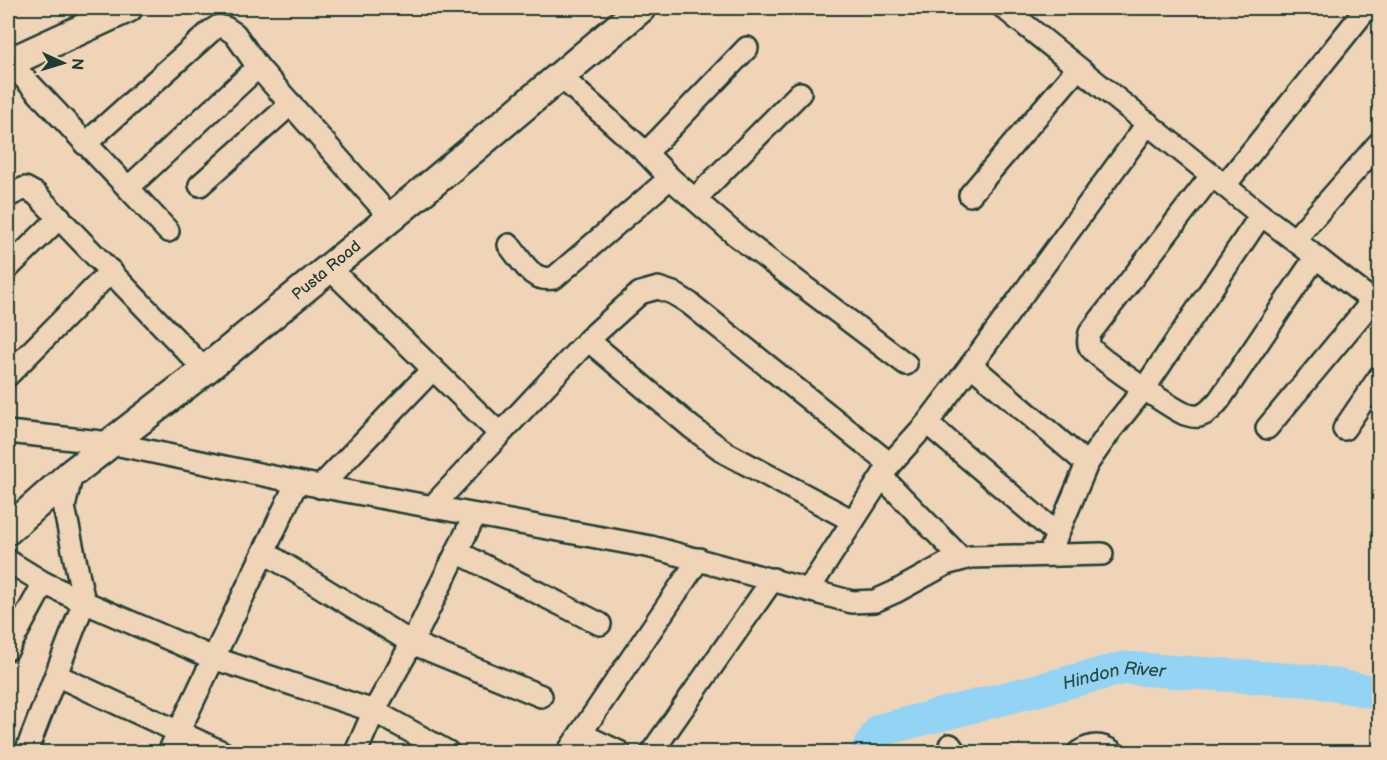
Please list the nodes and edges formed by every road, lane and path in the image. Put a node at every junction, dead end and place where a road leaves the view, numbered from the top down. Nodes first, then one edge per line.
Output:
1 (128, 8) edge
2 (641, 8) edge
3 (1004, 8) edge
4 (1367, 8) edge
5 (747, 48) dead end
6 (8, 62) edge
7 (258, 67) junction
8 (1078, 68) junction
9 (560, 76) junction
10 (800, 93) dead end
11 (291, 104) junction
12 (1148, 123) junction
13 (1380, 142) edge
14 (85, 144) junction
15 (646, 153) junction
16 (670, 178) junction
17 (1219, 180) junction
18 (201, 185) dead end
19 (128, 188) junction
20 (970, 195) dead end
21 (8, 196) edge
22 (696, 198) junction
23 (1261, 214) junction
24 (60, 217) junction
25 (391, 218) junction
26 (168, 231) dead end
27 (1295, 239) junction
28 (509, 245) dead end
29 (1316, 258) junction
30 (8, 268) edge
31 (329, 268) junction
32 (111, 271) junction
33 (1377, 299) edge
34 (588, 340) junction
35 (906, 364) dead end
36 (971, 365) junction
37 (433, 369) junction
38 (205, 370) junction
39 (8, 375) edge
40 (1380, 376) edge
41 (1144, 389) junction
42 (927, 423) junction
43 (1266, 428) dead end
44 (1344, 429) dead end
45 (8, 432) edge
46 (500, 434) junction
47 (110, 443) junction
48 (1087, 464) junction
49 (886, 471) junction
50 (72, 473) junction
51 (297, 482) junction
52 (320, 487) junction
53 (432, 507) junction
54 (475, 515) junction
55 (853, 521) junction
56 (8, 530) edge
57 (1057, 534) junction
58 (264, 552) junction
59 (457, 552) junction
60 (1049, 554) junction
61 (1102, 554) dead end
62 (962, 559) junction
63 (699, 560) junction
64 (8, 561) edge
65 (773, 579) junction
66 (44, 583) junction
67 (809, 589) junction
68 (84, 602) junction
69 (600, 624) dead end
70 (412, 643) junction
71 (8, 649) edge
72 (213, 658) junction
73 (56, 675) junction
74 (541, 696) dead end
75 (374, 711) junction
76 (177, 731) junction
77 (581, 734) junction
78 (26, 753) edge
79 (169, 753) edge
80 (222, 753) edge
81 (356, 753) edge
82 (448, 753) edge
83 (568, 753) edge
84 (619, 753) edge
85 (652, 753) edge
86 (1079, 753) edge
87 (1113, 753) edge

1 - 6 street
2 - 9 street, Pusta Road
3 - 8 street
4 - 17 street
5 - 15 street
6 - 14 street
7 - 11 street
7 - 14 street
7 - 19 street
8 - 12 street
8 - 20 street
9 - 15 street
9 - 25 street, Pusta Road
10 - 22 street
11 - 18 street
11 - 25 street
12 - 17 street
12 - 36 street
13 - 27 street
14 - 19 street
15 - 16 street
16 - 22 street
16 - 28 street
17 - 23 street
17 - 41 street
19 - 26 street
21 - 24 street
22 - 35 street
23 - 27 street
23 - 41 street
24 - 30 street
24 - 32 street
25 - 31 street, Pusta Road
27 - 29 street
29 - 33 street
29 - 41 street
31 - 37 street
31 - 38 street, Pusta Road
32 - 38 street
32 - 39 street
33 - 43 street
34 - 46 street
34 - 49 street
34 - 55 street
36 - 42 street
36 - 48 street
37 - 46 street
37 - 52 street
38 - 47 street, Pusta Road
40 - 44 street
41 - 48 street
42 - 49 street
42 - 57 street
45 - 47 street
46 - 53 street
47 - 50 street, Pusta Road
47 - 51 street
48 - 57 street
49 - 55 street
49 - 62 street
50 - 56 street, Pusta Road
50 - 68 street
51 - 52 street
51 - 58 street
52 - 53 street
53 - 54 street
54 - 59 street
54 - 63 street
55 - 67 street
57 - 60 street
58 - 70 street
58 - 72 street
59 - 69 street
59 - 70 street
60 - 61 street
60 - 62 street
62 - 67 street
63 - 65 street
63 - 77 street
64 - 66 street
65 - 67 street
65 - 85 street
66 - 68 street
66 - 71 street
68 - 72 street
68 - 73 street
70 - 74 street
70 - 75 street
72 - 75 street
72 - 76 street
73 - 76 street
73 - 78 street
75 - 81 street
75 - 82 street
76 - 79 street
76 - 80 street
77 - 83 street
77 - 84 street
86 - 87 street

